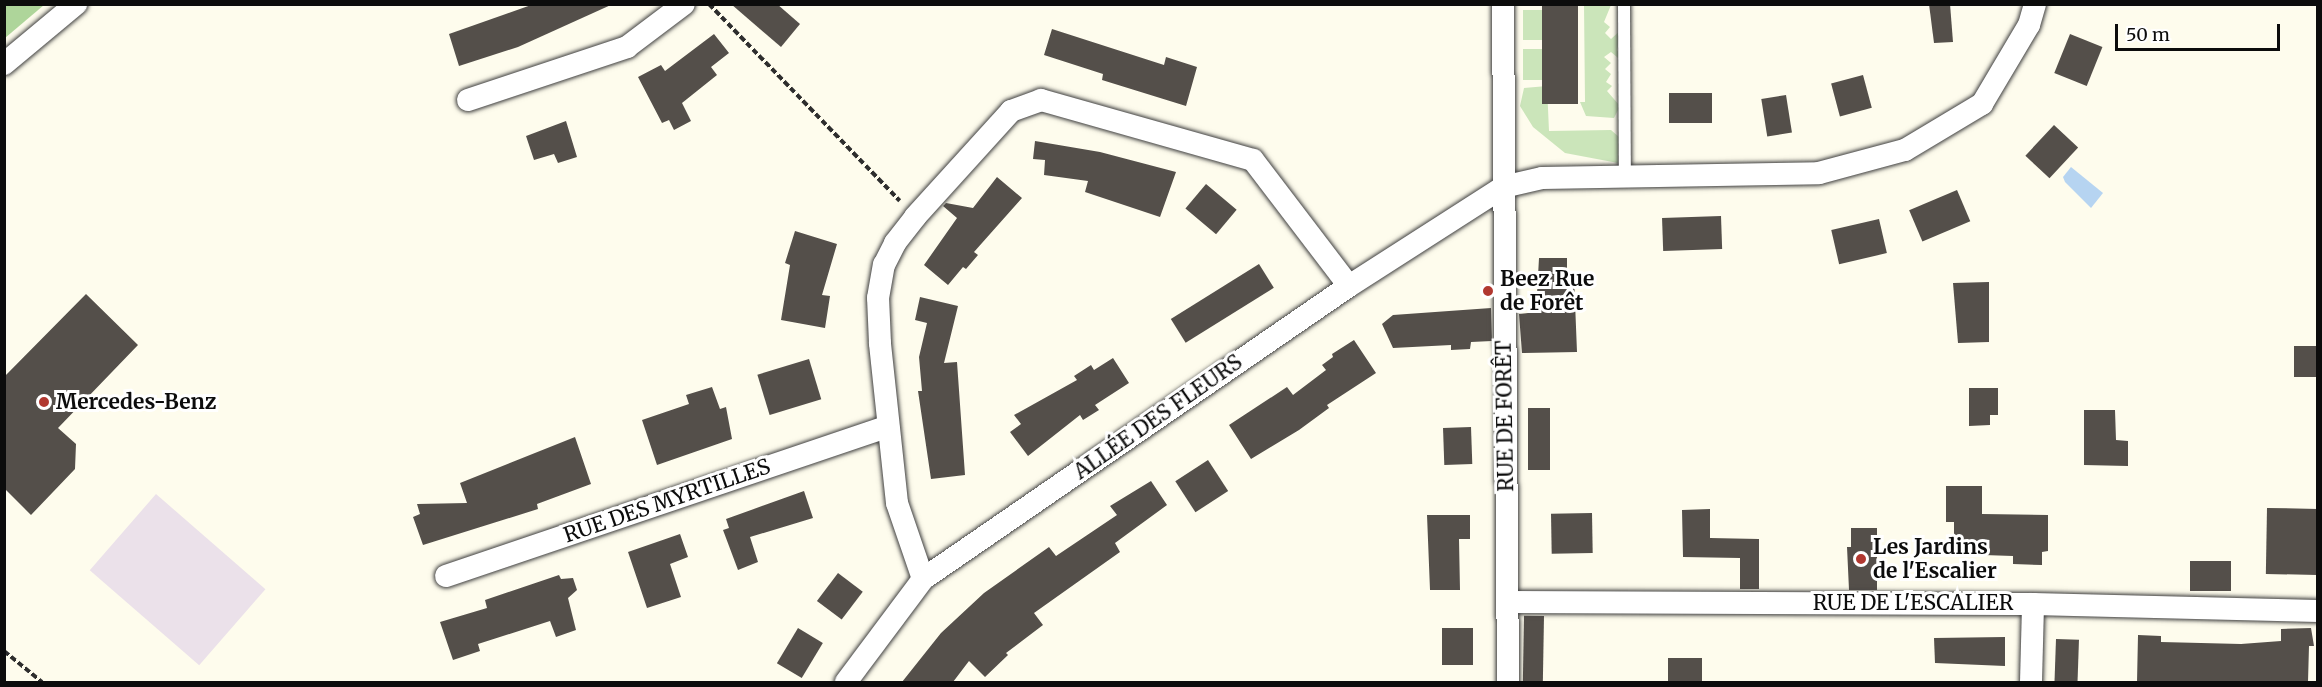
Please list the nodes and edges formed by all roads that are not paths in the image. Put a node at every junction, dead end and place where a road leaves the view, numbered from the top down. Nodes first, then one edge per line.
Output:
1 (75, 4) edge
2 (684, 4) edge
3 (1503, 4) edge
4 (1624, 4) edge
5 (2035, 4) edge
6 (4, 64) edge
7 (468, 100) dead end
8 (1625, 176) junction
9 (1503, 187) junction
10 (1349, 286) junction
11 (888, 426) junction
12 (446, 576) dead end
13 (923, 579) junction
14 (1508, 602) junction
15 (2033, 604) junction
16 (2318, 611) edge
17 (846, 682) edge
18 (1509, 682) edge
19 (2031, 682) edge

1 - 6 street
2 - 7 street
3 - 9 street, RUE DE FORÊT
4 - 8 lane
5 - 8 street, ALLÉE DES FLEURS
8 - 9 street, ALLÉE DES FLEURS
9 - 10 street, ALLÉE DES FLEURS
9 - 14 street, RUE DE FORÊT
10 - 11 street
10 - 13 street, ALLÉE DES FLEURS
11 - 12 street, RUE DES MYRTILLES
11 - 13 street
13 - 17 street, ALLÉE DES FLEURS
14 - 15 street, RUE DE L'ESCALIER
14 - 18 street, RUE DE FORÊT
15 - 16 street, RUE DE L'ESCALIER
15 - 19 street

